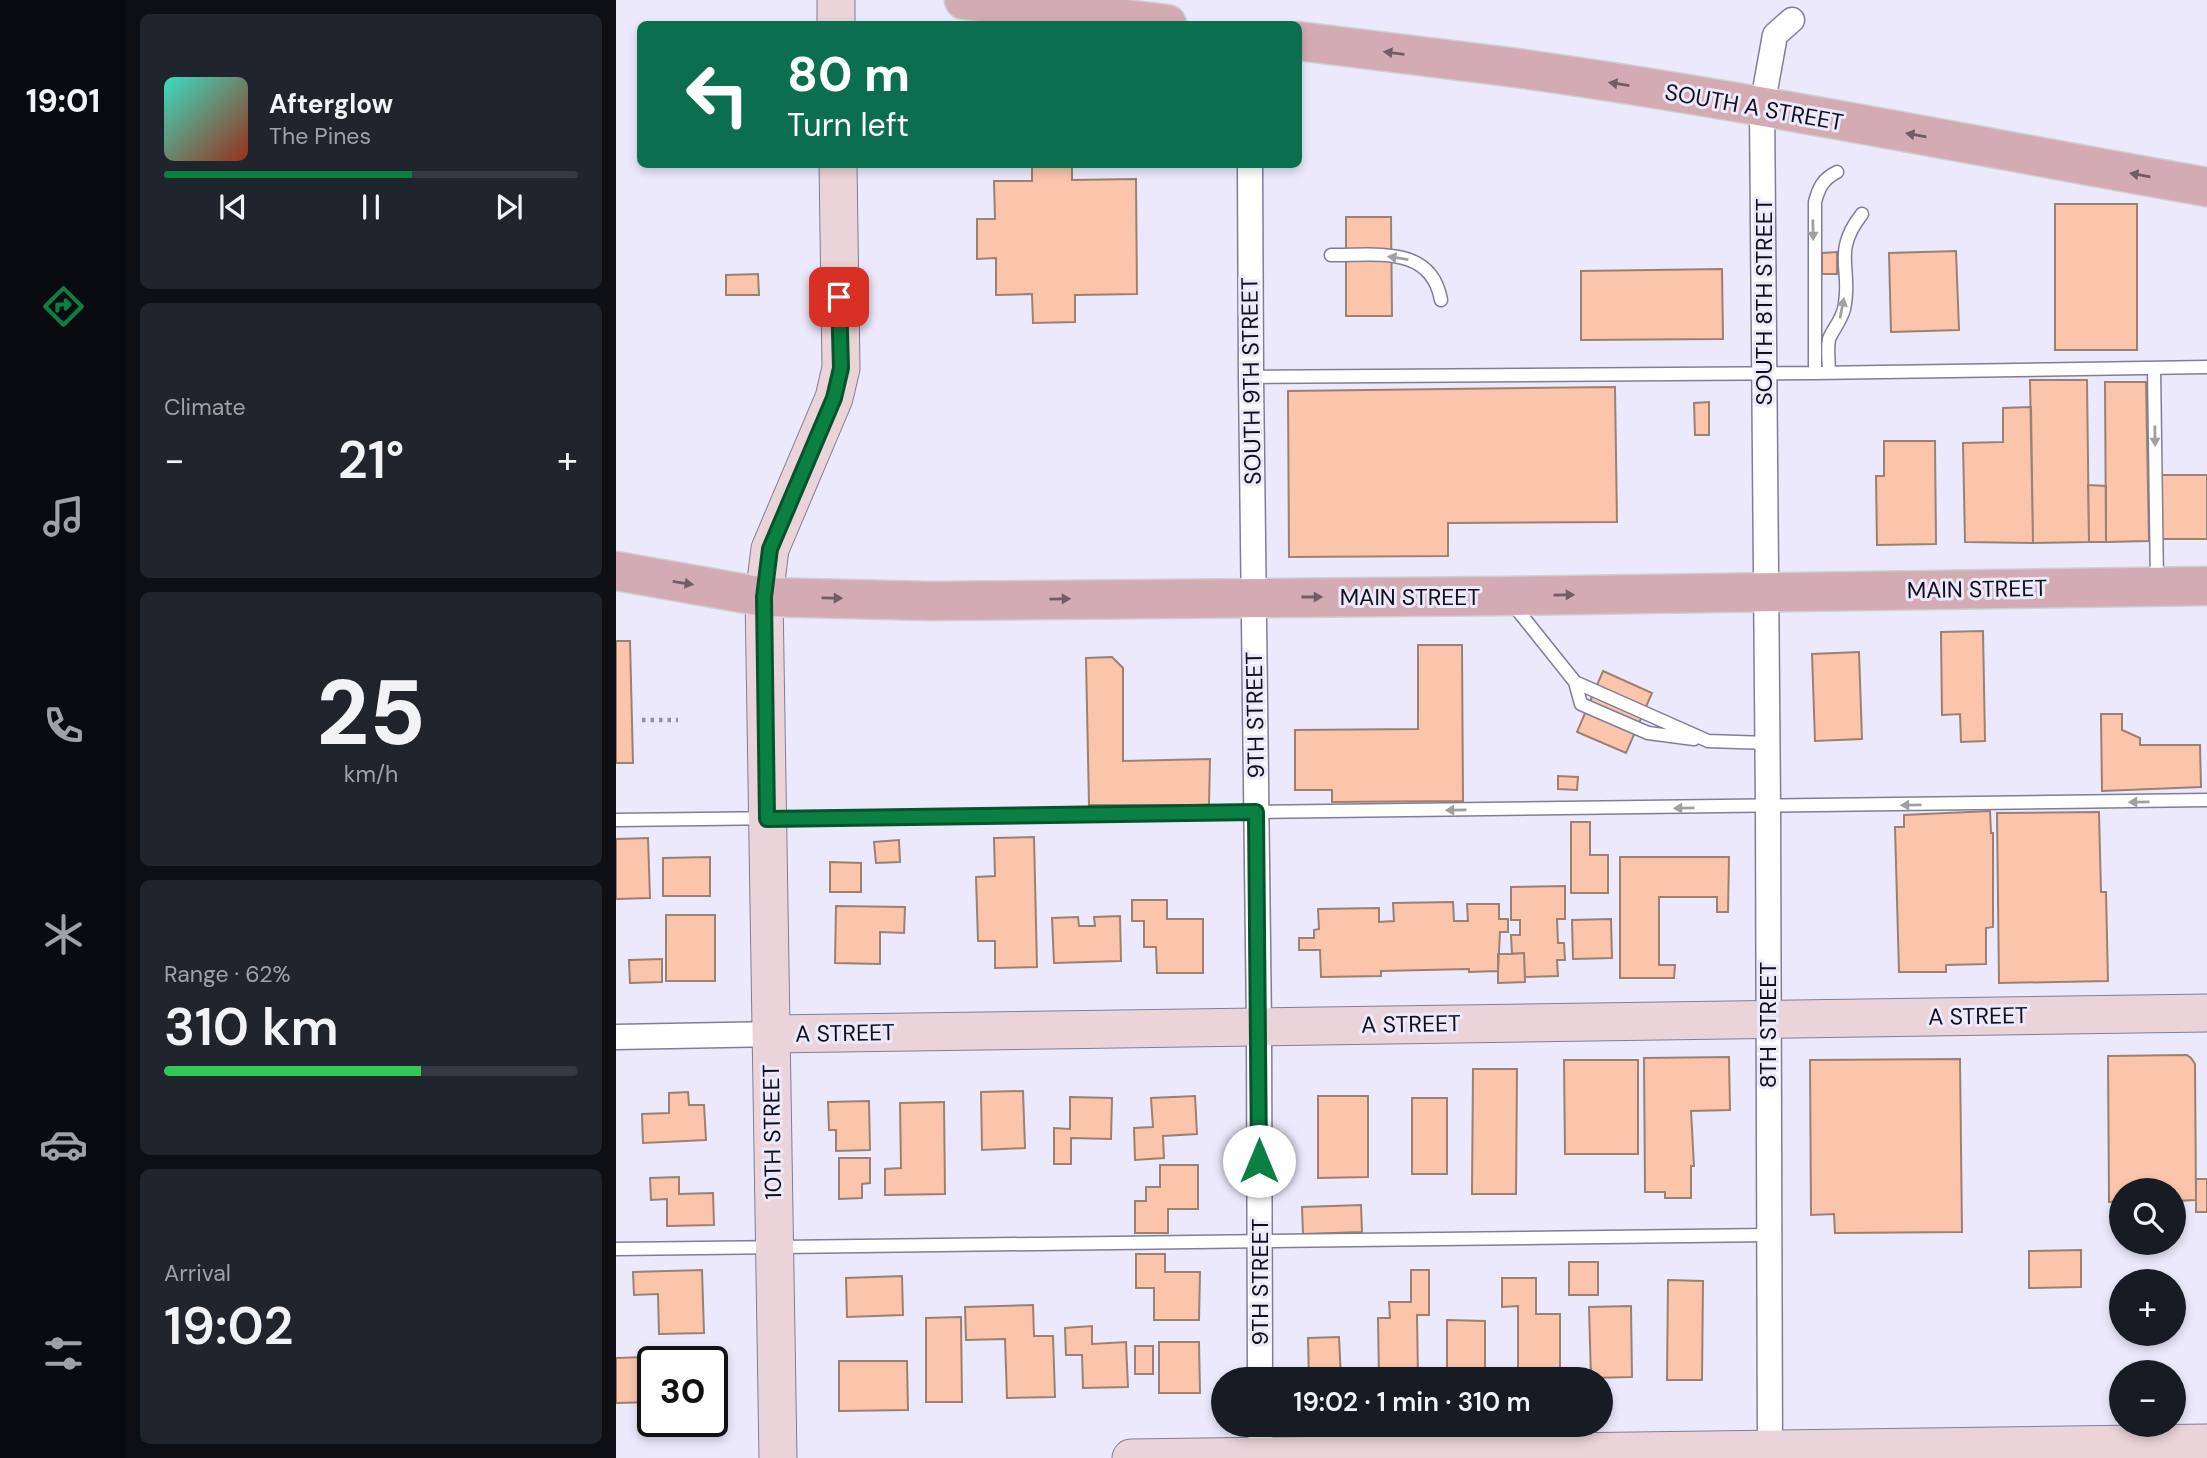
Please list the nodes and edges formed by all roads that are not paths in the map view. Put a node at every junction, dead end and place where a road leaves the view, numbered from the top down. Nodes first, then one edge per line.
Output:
1 (836, 0) edge
2 (964, 0) edge
3 (1792, 20) dead end
4 (836, 21) edge
5 (1142, 21) edge
6 (1302, 41) edge
7 (1762, 107) junction
8 (838, 168) edge
9 (1250, 168) edge
10 (1837, 172) dead end
11 (2207, 187) edge
12 (1862, 214) dead end
13 (1331, 255) dead end
14 (1441, 300) dead end
15 (2207, 367) edge
16 (2154, 368) junction
17 (1815, 373) junction
18 (1829, 373) junction
19 (1764, 374) junction
20 (1251, 377) junction
21 (616, 572) edge
22 (2207, 586) edge
23 (2157, 587) junction
24 (1765, 592) junction
25 (1507, 596) junction
26 (764, 597) junction
27 (1254, 597) junction
28 (1767, 743) junction
29 (2207, 800) edge
30 (1768, 807) junction
31 (1256, 812) junction
32 (767, 819) junction
33 (616, 820) edge
34 (2207, 1013) edge
35 (1769, 1019) junction
36 (1259, 1026) junction
37 (771, 1034) junction
38 (616, 1037) edge
39 (1768, 1235) junction
40 (1259, 1241) junction
41 (774, 1247) junction
42 (616, 1250) edge
43 (1260, 1367) edge
44 (2207, 1443) edge
45 (1261, 1446) edge
46 (1770, 1454) edge
47 (778, 1458) edge
48 (1131, 1458) edge

1 - 4 street
2 - 5 main road
3 - 7 street, SOUTH 8TH STREET
7 -> 6 main road, SOUTH A STREET
11 -> 7 main road, SOUTH A STREET
7 - 19 street, SOUTH 8TH STREET
8 - 26 street, 10TH STREET
9 - 20 street, SOUTH 9TH STREET
10 -> 17 lane
18 -> 12 lane
14 -> 13 lane
15 - 16 lane
16 - 18 lane
16 -> 23 lane
17 - 18 lane
17 - 19 lane
19 - 20 lane
19 - 24 street, SOUTH 8TH STREET
20 - 27 street, SOUTH 9TH STREET
21 -> 26 main road, MAIN STREET
22 - 23 main road, MAIN STREET
23 - 24 main road, MAIN STREET
25 -> 24 main road, MAIN STREET
24 - 28 street, 8TH STREET
27 -> 25 main road, MAIN STREET
25 - 28 lane
26 -> 27 main road, MAIN STREET
26 - 32 street, 10TH STREET
27 - 31 street, 9TH STREET
28 - 30 street, 8TH STREET
29 -> 30 lane
30 -> 31 lane
30 - 35 street, 8TH STREET
31 - 32 lane
31 - 36 street, 9TH STREET
32 - 33 lane
32 - 37 street, 10TH STREET
34 - 35 street, A STREET
35 - 36 street, A STREET
35 - 39 street, 8TH STREET
36 - 37 street, A STREET
36 - 40 street, 9TH STREET
37 - 38 street, A STREET
37 - 41 street, 10TH STREET
39 - 40 lane
39 - 46 street, 8TH STREET
40 - 41 lane
40 - 43 street, 9TH STREET
41 - 42 lane
41 - 47 street, 10TH STREET
44 - 46 street
45 - 46 street
45 - 48 street

